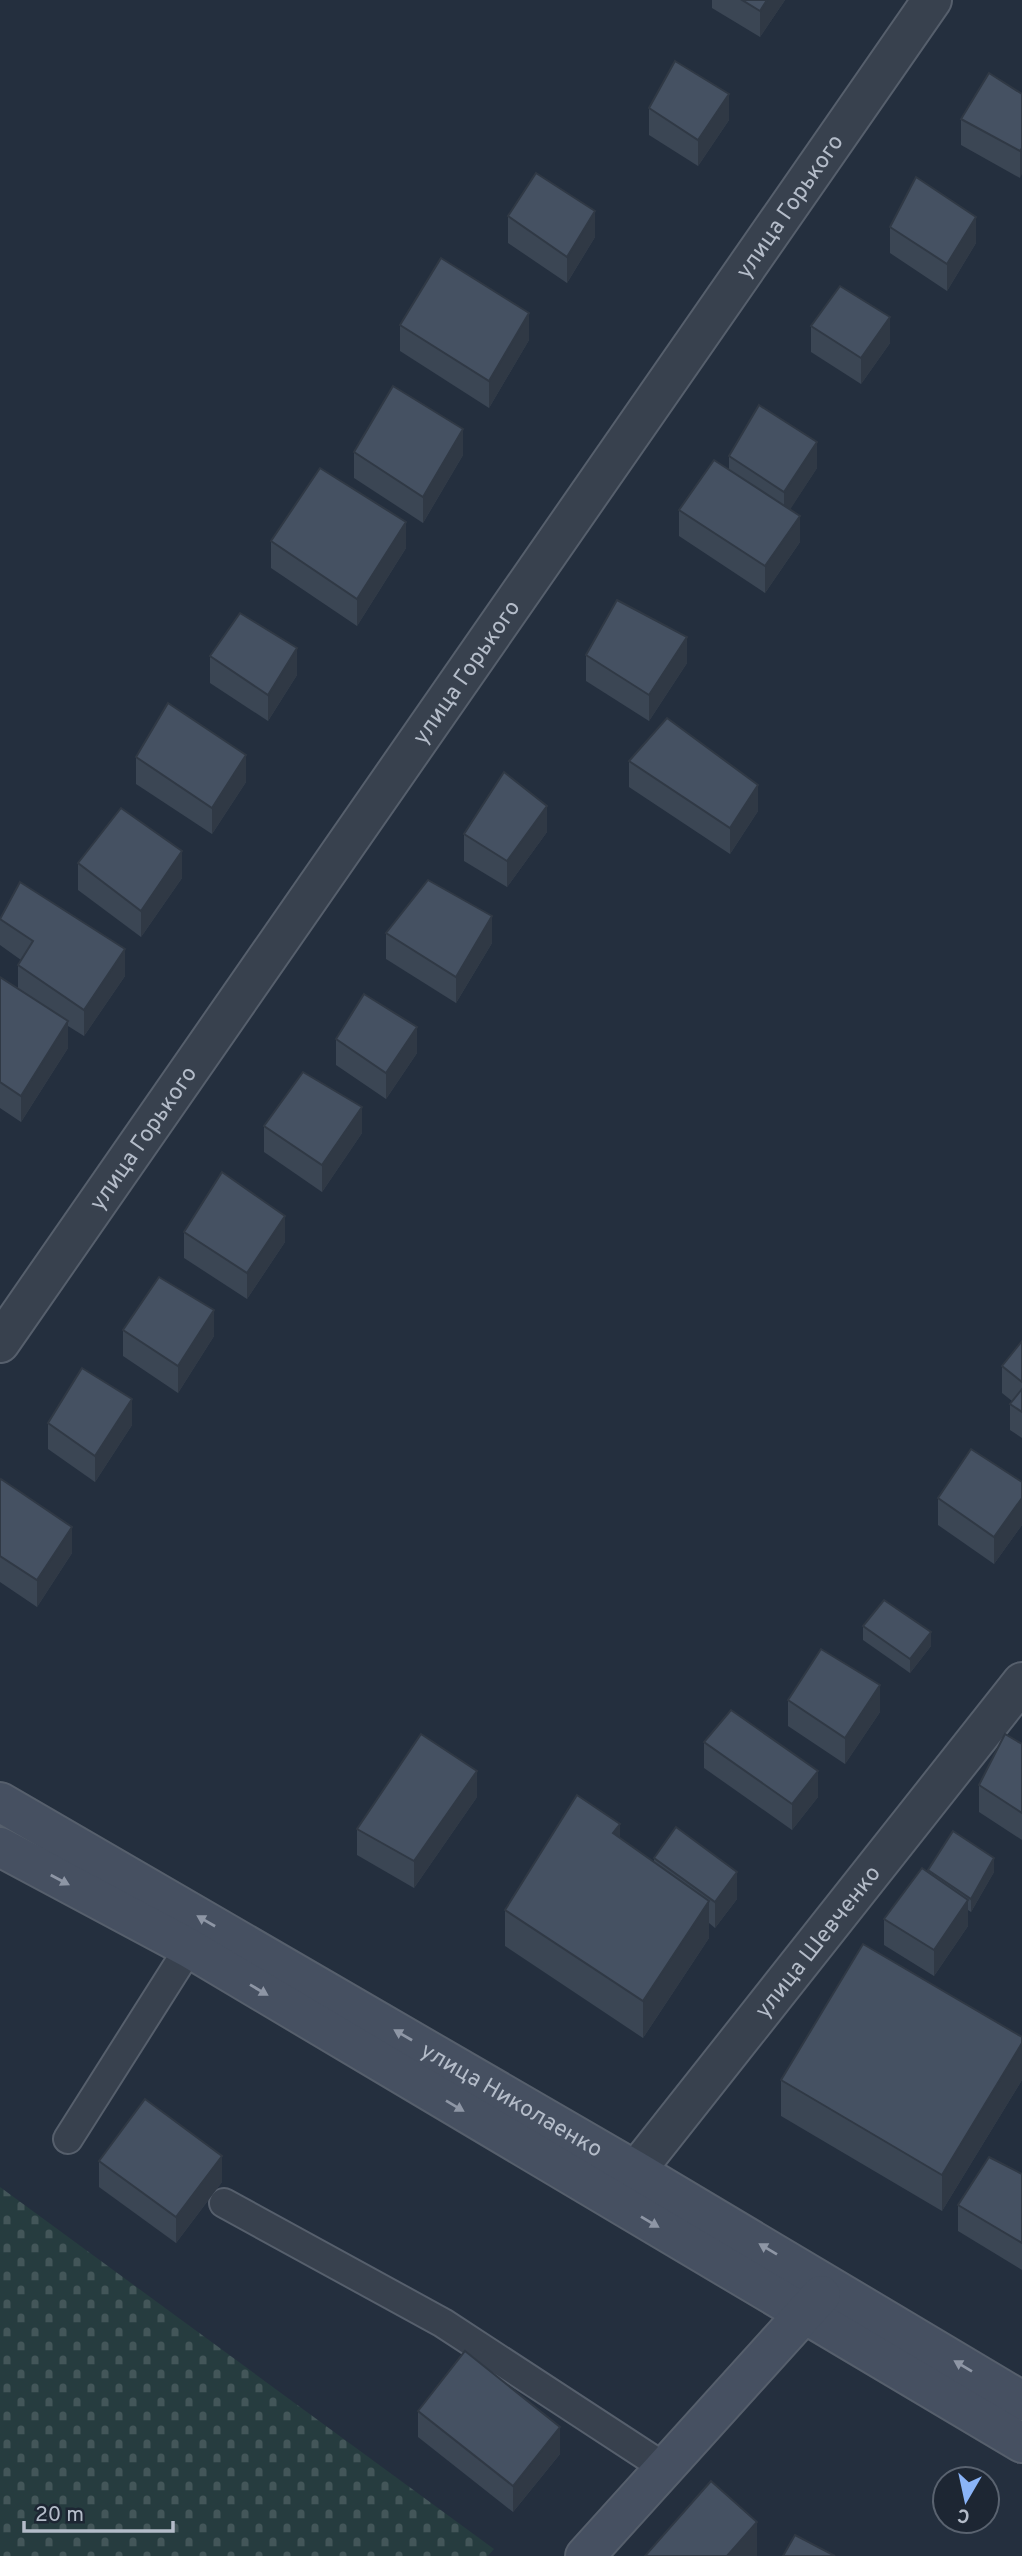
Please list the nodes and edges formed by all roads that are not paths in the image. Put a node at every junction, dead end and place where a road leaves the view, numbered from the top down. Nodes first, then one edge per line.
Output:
1 (932, 0) edge
2 (0, 1343) edge
3 (1022, 1682) edge
4 (0, 1802) edge
5 (0, 1847) edge
6 (189, 1948) junction
7 (68, 2139) dead end
8 (636, 2171) junction
9 (612, 2200) junction
10 (224, 2203) dead end
11 (830, 2286) junction
12 (805, 2314) junction
13 (1022, 2401) edge
14 (1022, 2443) edge
15 (665, 2468) junction
16 (585, 2556) edge

1 - 2 street, улица Горького
3 - 8 street, улица Шевченко
8 -> 4 main road, улица Николаенко
5 -> 6 main road, улица Николаенко
6 - 7 lane
6 -> 9 main road, улица Николаенко
8 - 9 street, улица Шевченко
11 -> 8 main road, улица Николаенко
9 -> 12 main road, улица Николаенко
10 - 15 lane
11 - 12 main road
13 -> 11 main road, улица Николаенко
12 - 14 main road, улица Николаенко
12 - 15 main road
15 - 16 main road

